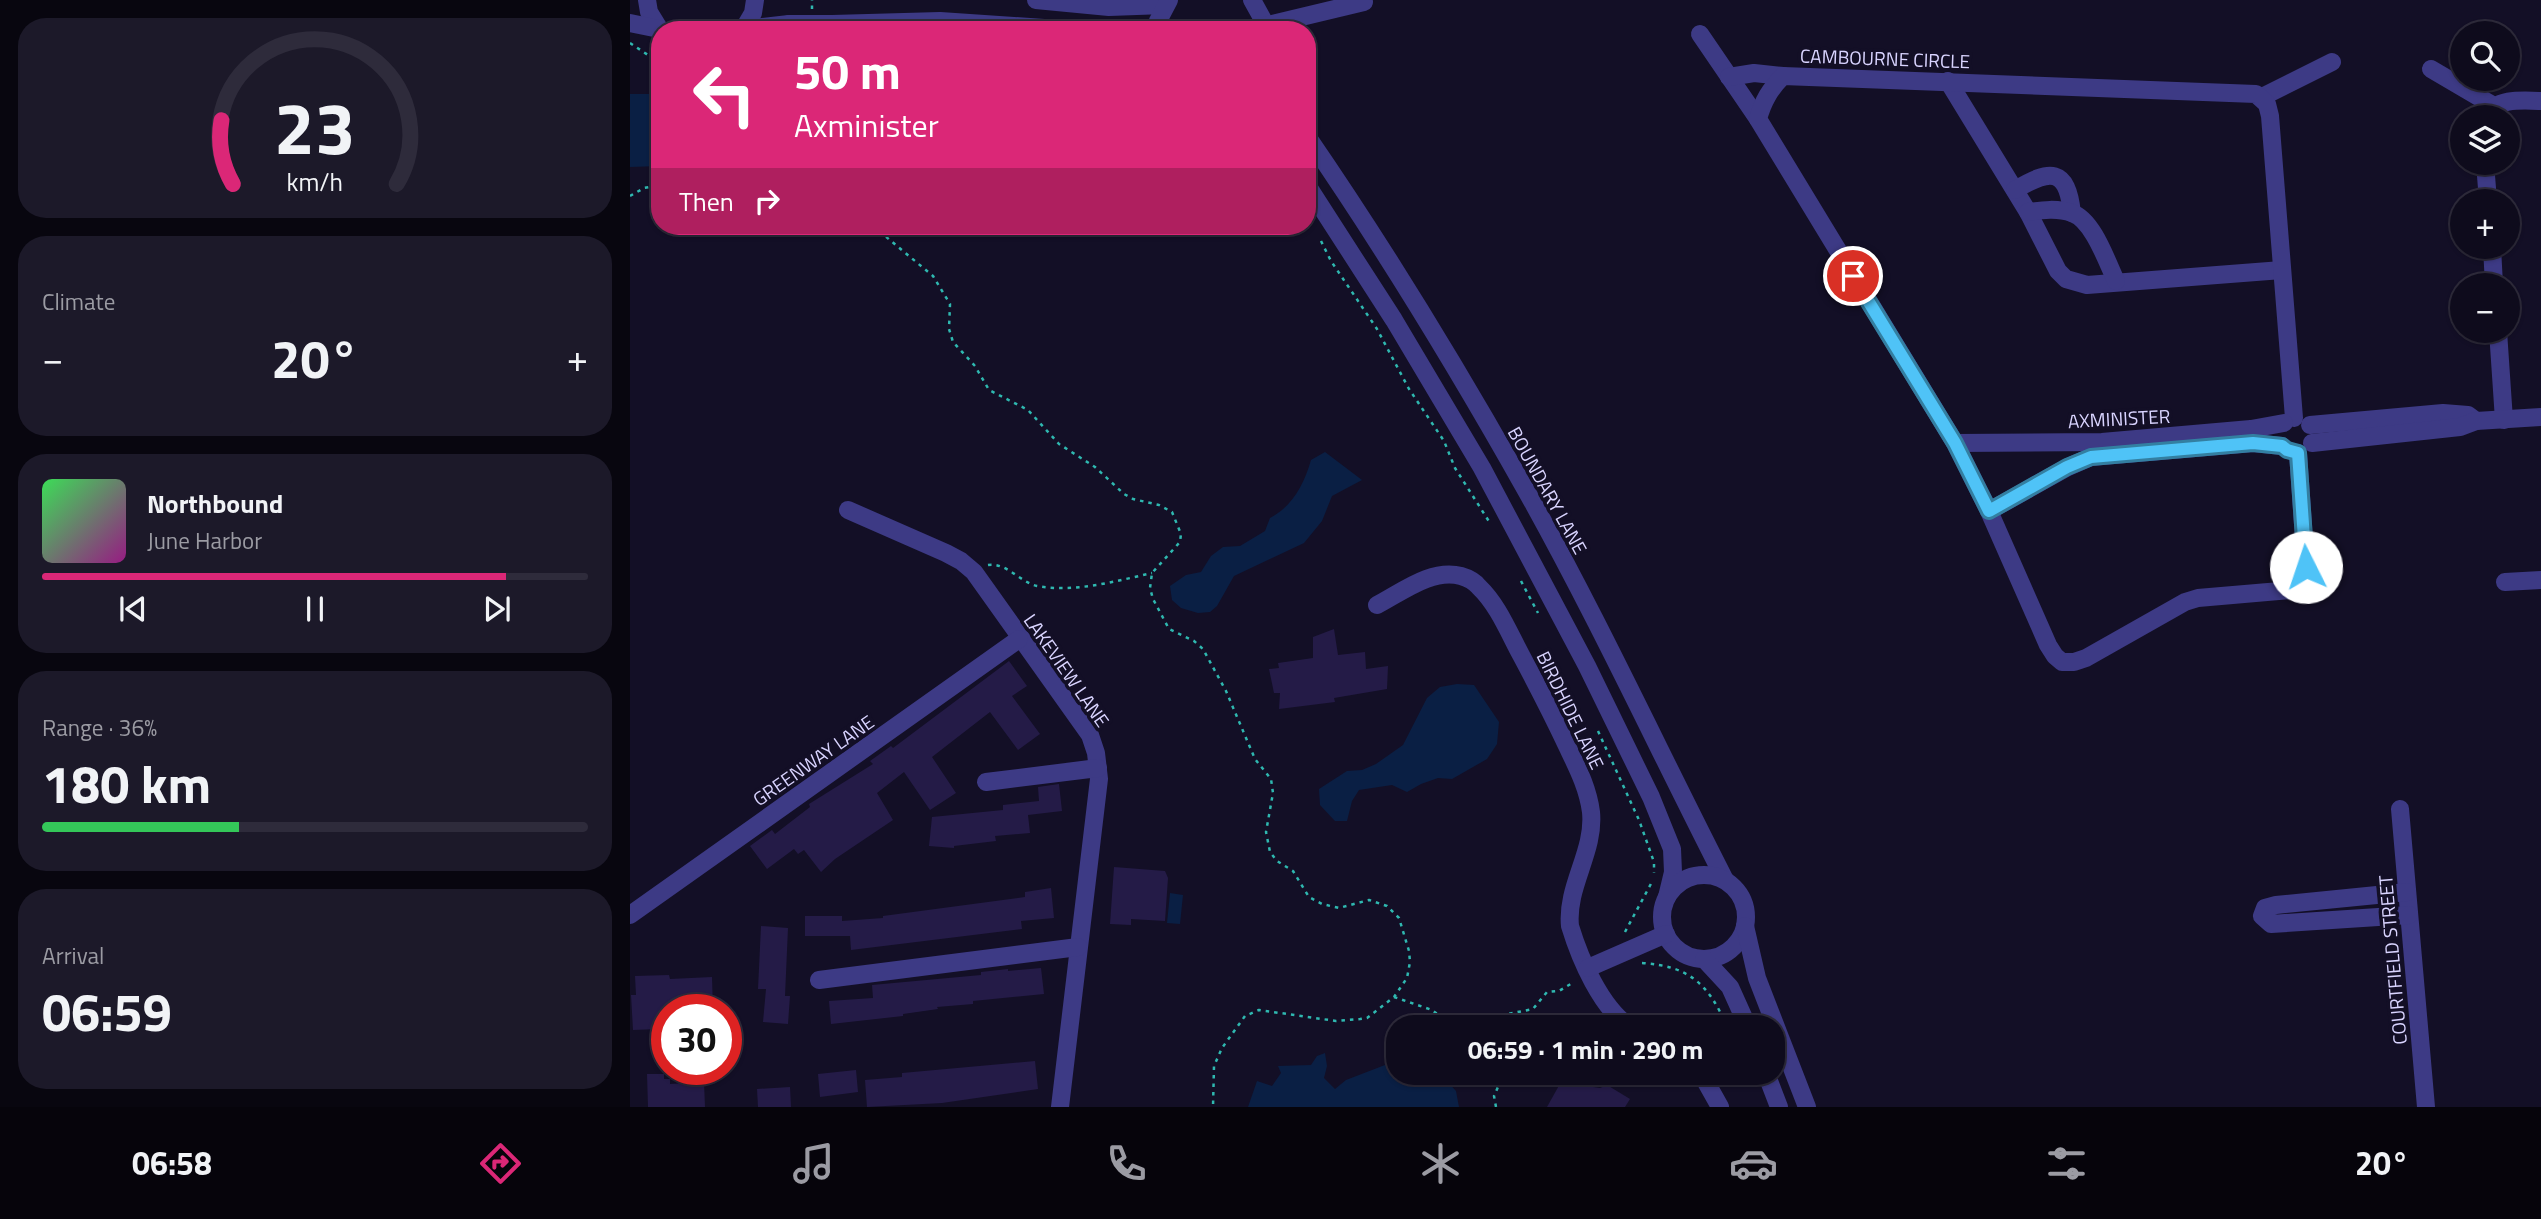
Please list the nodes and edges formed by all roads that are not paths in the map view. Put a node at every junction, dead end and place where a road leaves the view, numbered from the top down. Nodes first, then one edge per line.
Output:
1 (647, 0) edge
2 (755, 0) edge
3 (1036, 0) edge
4 (1253, 0) edge
5 (1364, 2) dead end
6 (1167, 3) edge
7 (654, 21) edge
8 (748, 21) edge
9 (1160, 21) edge
10 (1263, 21) edge
11 (1291, 21) edge
12 (630, 23) edge
13 (651, 27) edge
14 (1700, 34) dead end
15 (2332, 62) dead end
16 (2431, 69) dead end
17 (1729, 76) junction
18 (1783, 76) junction
19 (1948, 81) junction
20 (2262, 97) junction
21 (2541, 101) edge
22 (2482, 105) edge
23 (2505, 105) edge
24 (1758, 119) junction
25 (1316, 149) edge
26 (2015, 190) junction
27 (1316, 199) edge
28 (2028, 212) junction
29 (2072, 213) junction
30 (2282, 270) junction
31 (2116, 281) junction
32 (2499, 343) edge
33 (2541, 417) edge
34 (2504, 420) junction
35 (2297, 435) junction
36 (1955, 443) junction
37 (848, 510) dead end
38 (1989, 511) junction
39 (2541, 579) edge
40 (2505, 582) dead end
41 (1377, 605) dead end
42 (1019, 639) junction
43 (1098, 768) junction
44 (986, 782) dead end
45 (2400, 809) dead end
46 (1725, 880) junction
47 (2407, 892) junction
48 (1667, 897) junction
49 (630, 915) edge
50 (2409, 915) junction
51 (1745, 926) junction
52 (1666, 934) junction
53 (1078, 947) junction
54 (1704, 959) junction
55 (1588, 968) junction
56 (819, 980) dead end
57 (1615, 1015) edge
58 (1743, 1015) edge
59 (1708, 1085) edge
60 (1771, 1085) edge
61 (1060, 1107) edge
62 (1720, 1107) edge
63 (1779, 1107) edge
64 (1807, 1107) edge
65 (2426, 1107) edge

1 - 7 street
2 - 8 street
3 - 6 street
4 - 10 street
5 - 11 street
6 - 9 street
12 - 13 street
14 - 17 street
15 - 20 street
16 - 22 street
17 - 18 street
17 - 24 street
18 - 19 street, CAMBOURNE CIRCLE
18 - 24 street, CAMBOURNE CIRCLE
19 - 20 street, CAMBOURNE CIRCLE
19 - 26 street
20 - 30 street
21 - 23 street
24 - 36 street
25 - 46 street, BOUNDARY LANE
26 - 28 street
26 - 29 street
27 - 48 street
28 - 29 street
28 - 31 street
29 - 31 street
30 - 31 street
30 - 35 street
32 - 34 street
33 - 34 street, AXMINISTER
34 - 35 street, AXMINISTER
35 - 36 street, AXMINISTER
35 - 38 street, AXMINISTER
35 - 38 street
36 - 38 street
37 - 42 street, LAKEVIEW LANE
39 - 40 street
41 - 55 street, BIRDHIDE LANE
42 - 43 street, LAKEVIEW LANE
42 - 49 street, GREENWAY LANE
43 - 44 street
43 - 53 street, LAKEVIEW LANE
45 - 47 street, COURTFIELD STREET
46 - 48 street
46 - 51 street
47 - 50 street, COURTFIELD STREET
47 - 50 street
48 - 52 street
50 - 65 street, COURTFIELD STREET
51 - 54 street
51 - 64 street
52 - 54 street
52 - 55 street
53 - 56 street
53 - 61 street, LAKEVIEW LANE
54 - 58 street
55 - 57 street, BIRDHIDE LANE
59 - 62 street
60 - 63 street

